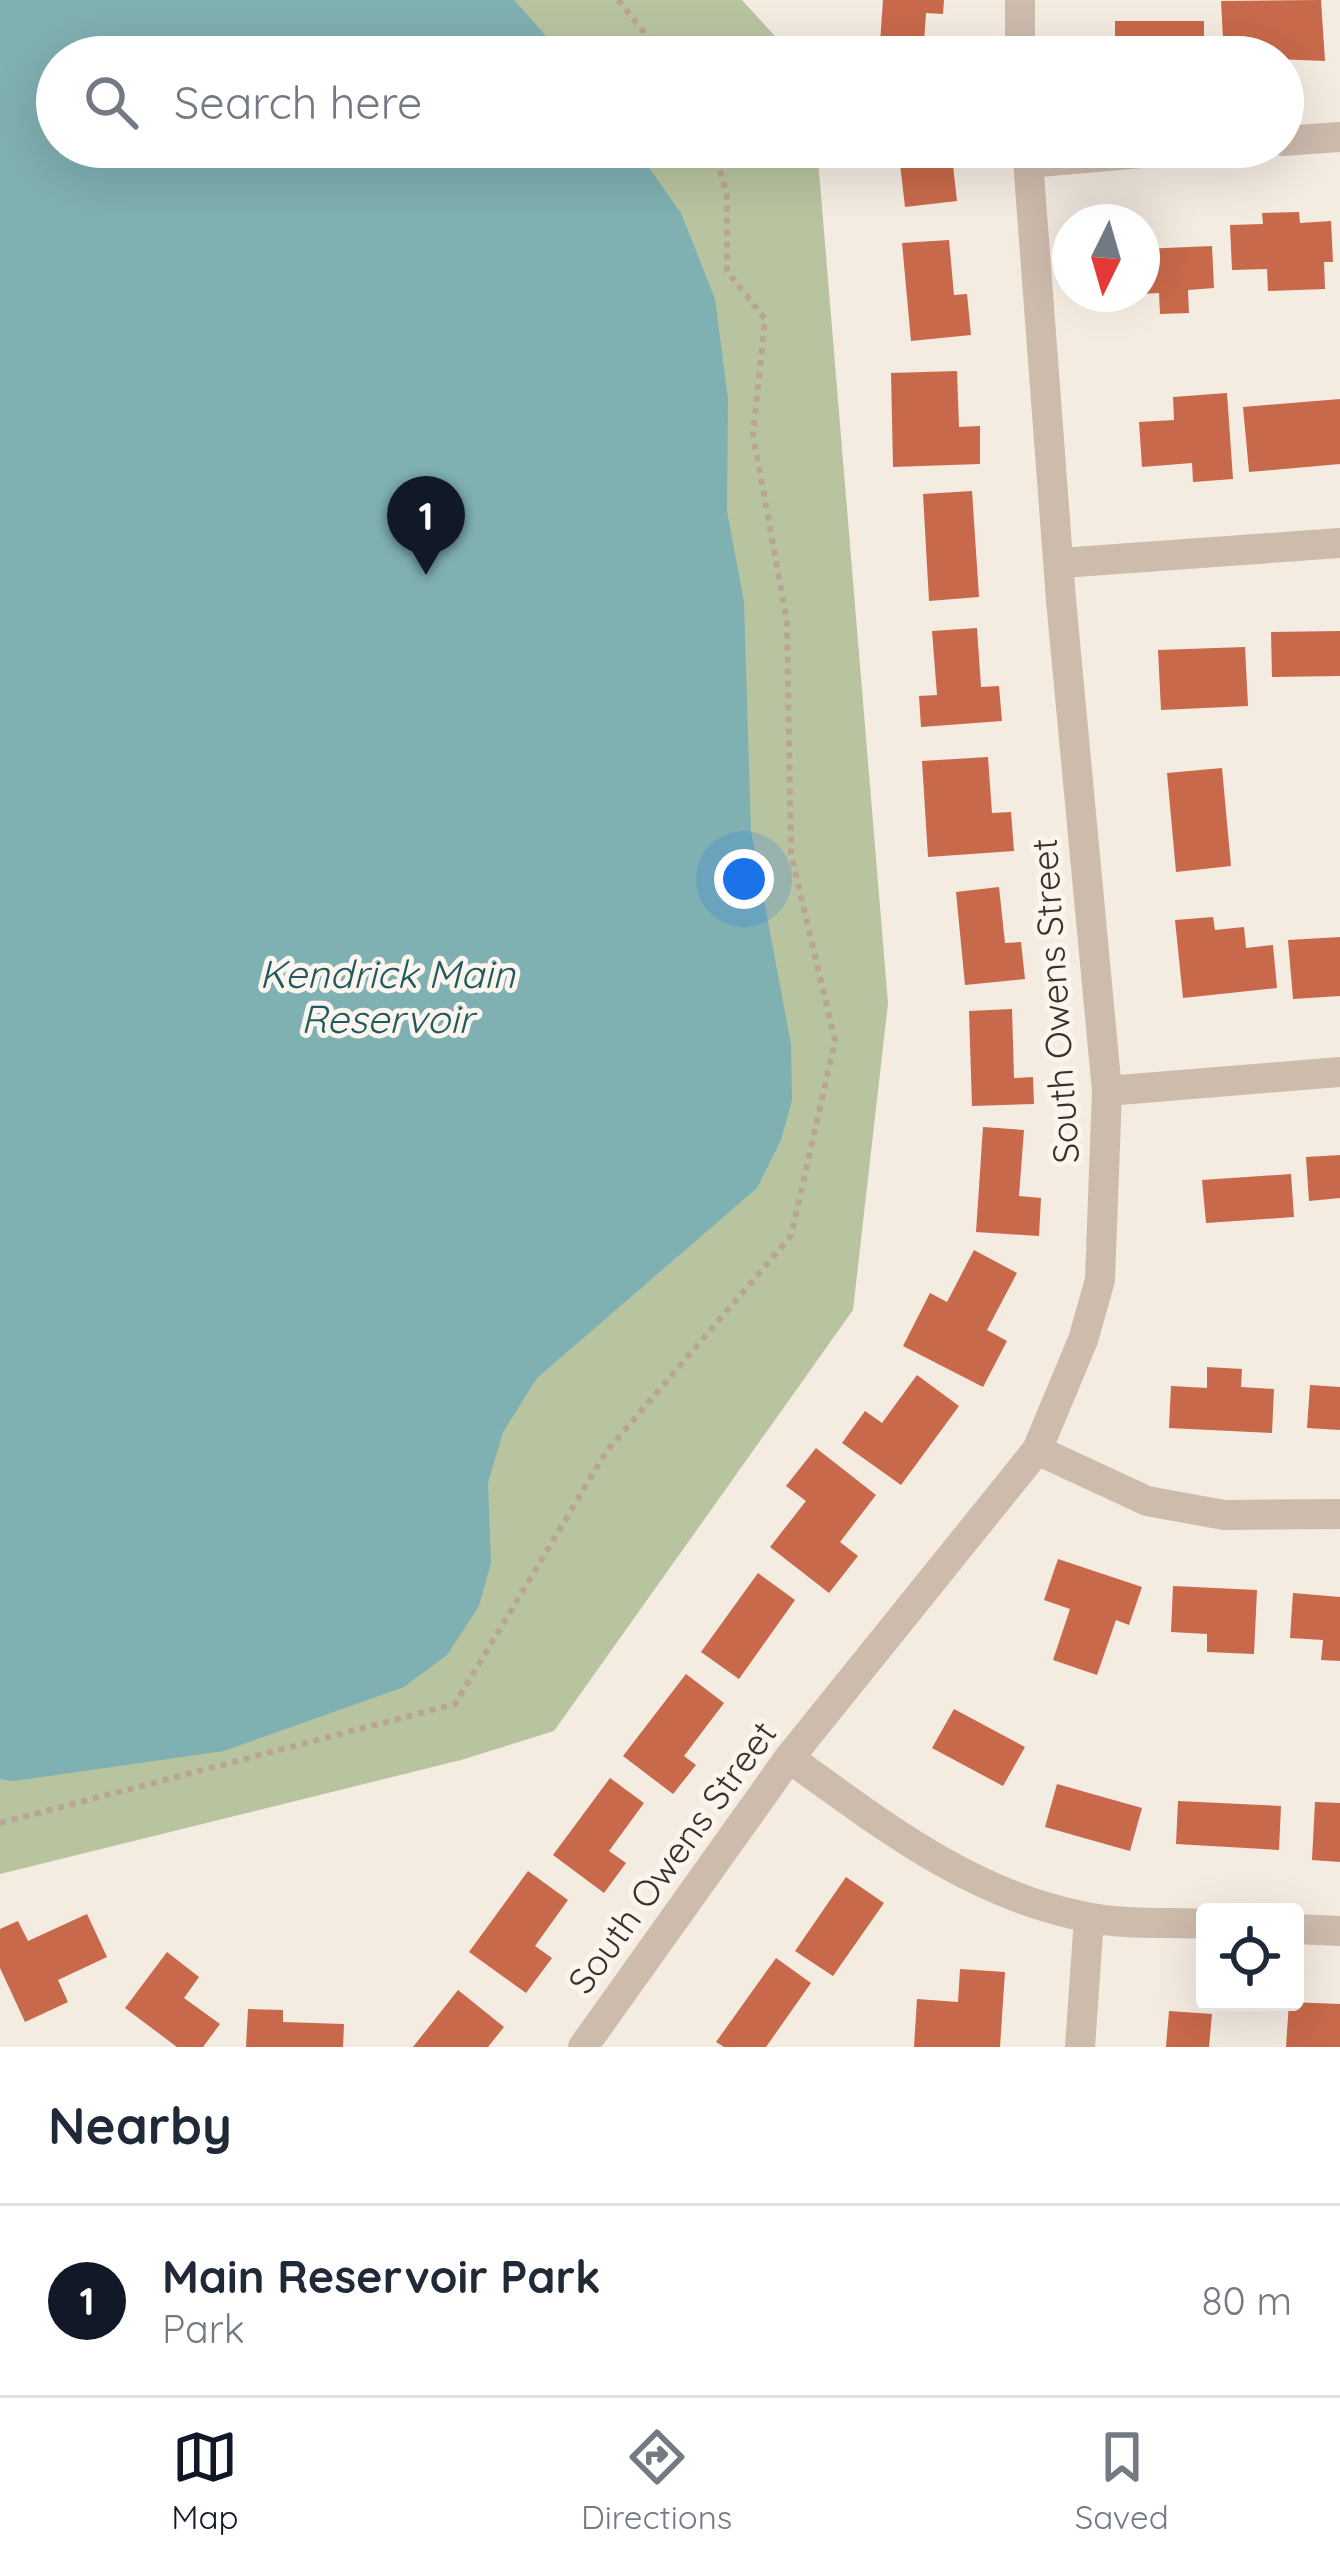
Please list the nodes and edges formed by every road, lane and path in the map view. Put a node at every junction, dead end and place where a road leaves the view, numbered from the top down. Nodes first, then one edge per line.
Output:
1 (618, 0) edge
2 (1020, 0) edge
3 (647, 36) edge
4 (1020, 36) edge
5 (1340, 136) edge
6 (1304, 139) edge
7 (719, 168) edge
8 (1029, 168) edge
9 (1340, 543) edge
10 (1061, 563) junction
11 (1340, 1072) edge
12 (1107, 1091) junction
13 (1037, 1450) junction
14 (1340, 1514) edge
15 (789, 1758) junction
16 (0, 1823) edge
17 (1089, 1918) junction
18 (1196, 1924) edge
19 (1304, 1929) edge
20 (1340, 1931) edge
21 (583, 2047) edge
22 (1080, 2047) edge

1 - 3 path
2 - 4 street
5 - 6 street
7 - 16 path
8 - 10 street, South Owens Street
9 - 10 street
10 - 12 street, South Owens Street
11 - 12 street
12 - 13 street, South Owens Street
13 - 14 street
13 - 15 street, South Owens Street
15 - 17 street
15 - 21 street, South Owens Street
17 - 18 street
17 - 22 street
19 - 20 street

